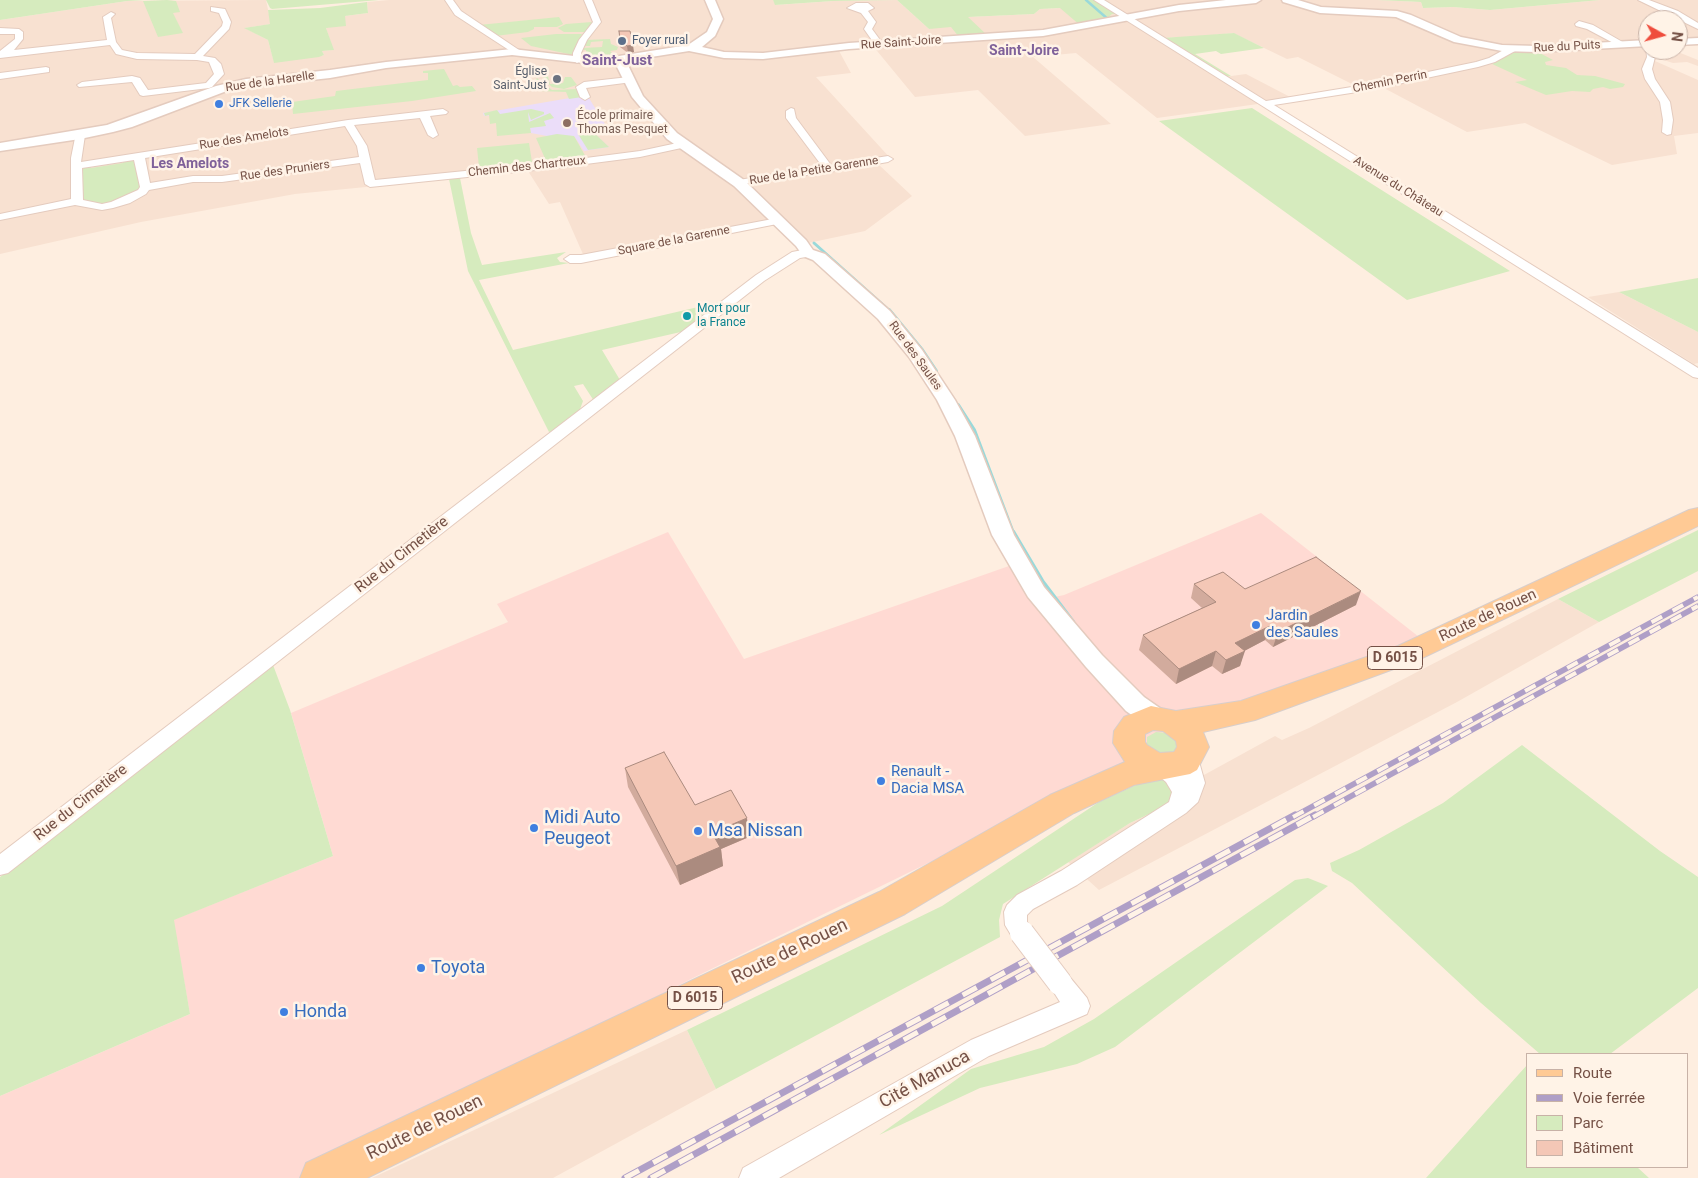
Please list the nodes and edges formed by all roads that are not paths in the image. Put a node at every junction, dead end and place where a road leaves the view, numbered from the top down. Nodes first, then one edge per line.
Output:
1 (448, 0) edge
2 (588, 0) edge
3 (710, 0) edge
4 (1098, 0) edge
5 (1256, 0) edge
6 (1287, 0) edge
7 (1642, 0) edge
8 (214, 8) dead end
9 (863, 11) dead end
10 (111, 14) dead end
11 (1128, 19) junction
12 (1579, 24) dead end
13 (1698, 26) edge
14 (0, 30) edge
15 (112, 42) junction
16 (879, 44) junction
17 (1622, 44) junction
18 (1638, 45) edge
19 (689, 48) junction
20 (1512, 49) junction
21 (518, 52) junction
22 (1, 54) edge
23 (197, 57) junction
24 (577, 60) junction
25 (1650, 60) edge
26 (620, 63) junction
27 (46, 70) dead end
28 (0, 76) edge
29 (629, 80) junction
30 (82, 85) dead end
31 (210, 88) junction
32 (584, 97) dead end
33 (1265, 104) junction
34 (791, 111) dead end
35 (443, 112) dead end
36 (424, 115) junction
37 (348, 123) junction
38 (1668, 132) dead end
39 (80, 135) junction
40 (434, 135) dead end
41 (682, 145) junction
42 (0, 147) edge
43 (139, 156) junction
44 (365, 159) junction
45 (888, 159) dead end
46 (76, 166) junction
47 (829, 169) junction
48 (739, 183) junction
49 (145, 187) junction
50 (77, 201) junction
51 (0, 217) edge
52 (778, 221) junction
53 (808, 253) junction
54 (570, 258) dead end
55 (1698, 374) edge
56 (1698, 516) edge
57 (1244, 712) junction
58 (1147, 729) junction
59 (1181, 757) junction
60 (1062, 804) junction
61 (1179, 807) junction
62 (0, 866) edge
63 (321, 1178) edge
64 (753, 1178) edge

1 - 21 street
2 - 24 street
3 - 19 street
4 - 11 street, Avenue du Château
5 - 11 street, Rue Saint-Joire
6 - 20 street, Rue du Puits
7 - 13 street
8 - 23 street
9 - 16 street
10 - 15 street
11 - 16 street, Rue Saint-Joire
11 - 33 street, Avenue du Château
12 - 17 street, Rue du Puits
14 - 22 street
15 - 22 street
15 - 23 street
16 - 19 street, Rue Saint-Joire
17 - 18 street, Rue du Puits
17 - 20 street, Rue du Puits
19 - 26 street, Rue Saint-Joire
20 - 33 street, Chemin Perrin
21 - 24 street, Rue de la Harelle
21 - 31 street, Rue de la Harelle
23 - 31 street
24 - 26 street, Rue Saint-Joire
25 - 38 street
26 - 29 street, Rue des Saules
27 - 28 street
29 - 32 street
29 - 41 street, Rue des Saules
30 - 31 street
31 - 39 street, Rue de la Harelle
33 - 55 street, Avenue du Château
34 - 47 street
35 - 36 street, Rue des Amelots
36 - 37 street, Rue des Amelots
36 - 40 street
37 - 43 street, Rue des Amelots
37 - 44 street
39 - 42 street, Rue de la Harelle
39 - 46 street
41 - 44 street, Chemin des Chartreux
41 - 48 street, Rue des Saules
43 - 46 street, Rue des Amelots
43 - 49 street
44 - 49 street, Rue des Pruniers
45 - 47 street, Rue de la Petite Garenne
46 - 50 street
47 - 48 street, Rue de la Petite Garenne
48 - 52 street, Rue des Saules
49 - 50 street
50 - 51 street
52 - 53 street, Rue des Saules
52 - 54 street, Square de la Garenne
53 - 58 street, Rue des Saules
53 - 62 street, Rue du Cimetière
56 - 57 main road, Route de Rouen / D 6015
57 - 58 main road, Route de Rouen / D 6015
57 - 59 main road, Route de Rouen / D 6015
58 - 59 main road
58 - 59 main road
58 - 60 main road, Route de Rouen / D 6015
59 - 60 main road, Route de Rouen / D 6015
59 - 61 street
59 - 61 street
60 - 63 main road, Route de Rouen / D 6015
61 - 64 street, Cité Manuca, bridge

